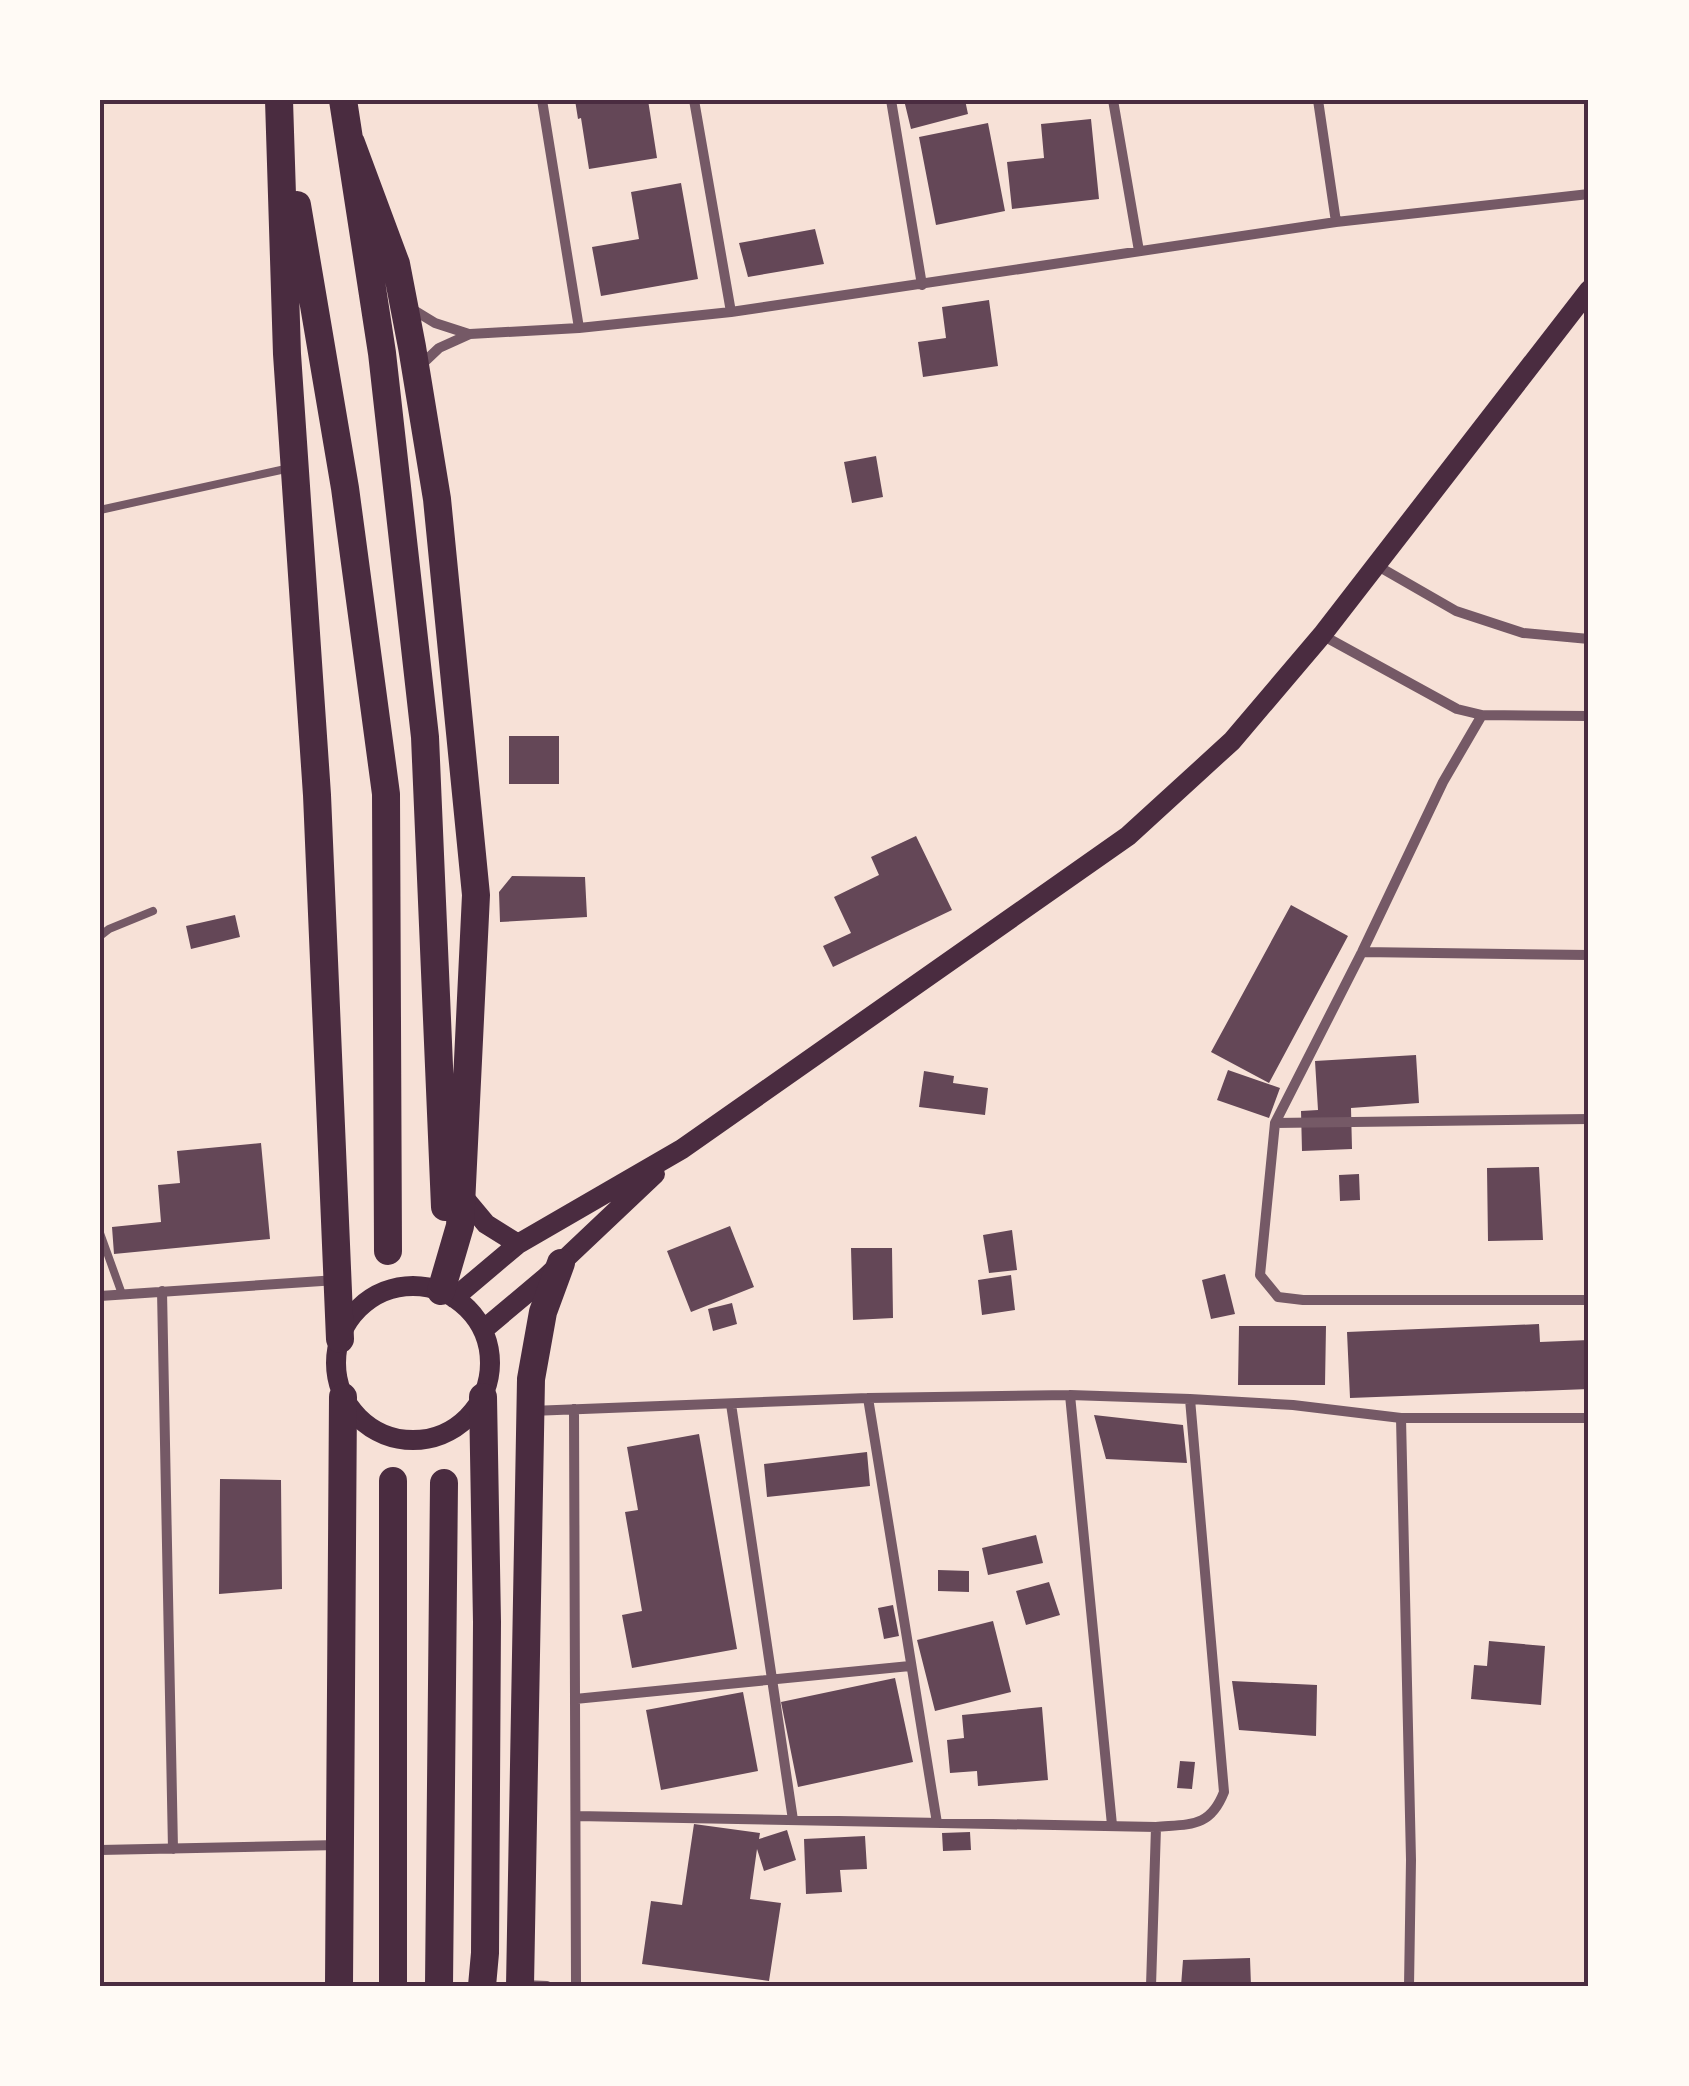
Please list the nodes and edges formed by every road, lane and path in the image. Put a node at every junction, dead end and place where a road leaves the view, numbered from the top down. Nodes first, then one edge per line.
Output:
1 (279, 100) edge
2 (343, 100) edge
3 (542, 100) edge
4 (694, 100) edge
5 (891, 100) edge
6 (1113, 100) edge
7 (1318, 100) edge
8 (352, 143) junction
9 (1589, 194) edge
10 (1336, 222) junction
11 (1139, 251) junction
12 (922, 284) junction
13 (1589, 290) edge
14 (403, 304) junction
15 (731, 312) junction
16 (579, 328) junction
17 (470, 334) junction
18 (416, 372) junction
19 (294, 467) junction
20 (100, 510) edge
21 (1376, 565) junction
22 (1322, 635) junction
23 (1589, 639) edge
24 (1482, 716) junction
25 (1589, 716) edge
26 (153, 911) dead end
27 (100, 936) edge
28 (1362, 952) junction
29 (1589, 955) edge
30 (1589, 1119) edge
31 (1275, 1123) junction
32 (682, 1148) junction
33 (461, 1194) junction
34 (100, 1234) edge
35 (518, 1244) junction
36 (446, 1248) dead end
37 (388, 1251) dead end
38 (561, 1263) junction
39 (338, 1280) junction
40 (162, 1291) junction
41 (122, 1294) junction
42 (448, 1294) junction
43 (100, 1296) edge
44 (1589, 1300) edge
45 (483, 1330) junction
46 (340, 1338) junction
47 (1070, 1395) junction
48 (343, 1397) junction
49 (483, 1397) junction
50 (868, 1398) junction
51 (1190, 1398) junction
52 (732, 1404) junction
53 (574, 1410) junction
54 (529, 1411) junction
55 (1401, 1418) junction
56 (1589, 1418) edge
57 (393, 1481) dead end
58 (444, 1483) dead end
59 (910, 1666) junction
60 (773, 1680) junction
61 (575, 1699) junction
62 (576, 1816) junction
63 (793, 1820) junction
64 (936, 1822) junction
65 (1112, 1825) junction
66 (1156, 1827) junction
67 (340, 1846) junction
68 (173, 1849) junction
69 (100, 1850) edge
70 (529, 1985) edge
71 (339, 1986) edge
72 (393, 1986) edge
73 (439, 1986) edge
74 (482, 1986) edge
75 (576, 1986) edge
76 (1151, 1986) edge
77 (1409, 1986) edge

1 - 19 highway
1 - 37 highway
2 - 8 highway
3 - 16 street
4 - 15 street
5 - 12 street
6 - 11 street
7 - 10 street
8 - 14 highway
8 - 36 highway
9 - 10 street
10 - 11 street
11 - 12 street
12 - 15 street
13 - 21 main road
14 - 17 street
14 - 18 highway
15 - 16 street
16 - 17 street
17 - 18 street
18 - 33 highway
19 - 20 lane
19 - 39 highway
21 - 22 main road
21 - 23 street
22 - 24 street
22 - 32 main road
24 - 25 street
24 - 28 street
26 - 27 lane
28 - 29 street
28 - 31 street
30 - 31 street
31 - 44 street
32 - 35 main road
32 - 38 main road
33 - 35 main road
33 - 42 highway
34 - 41 lane
35 - 42 main road
38 - 45 main road
38 - 54 highway
39 - 40 street
39 - 46 highway
40 - 41 street
40 - 68 street
41 - 43 street
42 - 45 main road
42 - 46 main road
45 - 49 main road
46 - 48 main road
47 - 50 street
47 - 51 street
47 - 65 street
48 - 49 main road
48 - 67 highway
49 - 74 highway
50 - 52 street
50 - 59 street
51 - 55 street
51 - 66 street
52 - 53 street
52 - 60 street
53 - 54 street
53 - 61 street
54 - 70 highway
55 - 56 street
55 - 77 street
57 - 72 highway
58 - 73 highway
59 - 60 street
59 - 64 street
60 - 61 street
60 - 63 street
61 - 62 street
62 - 63 street
62 - 75 street
63 - 64 street
64 - 65 street
65 - 66 street
66 - 76 street
67 - 68 street
67 - 71 highway
68 - 69 street

